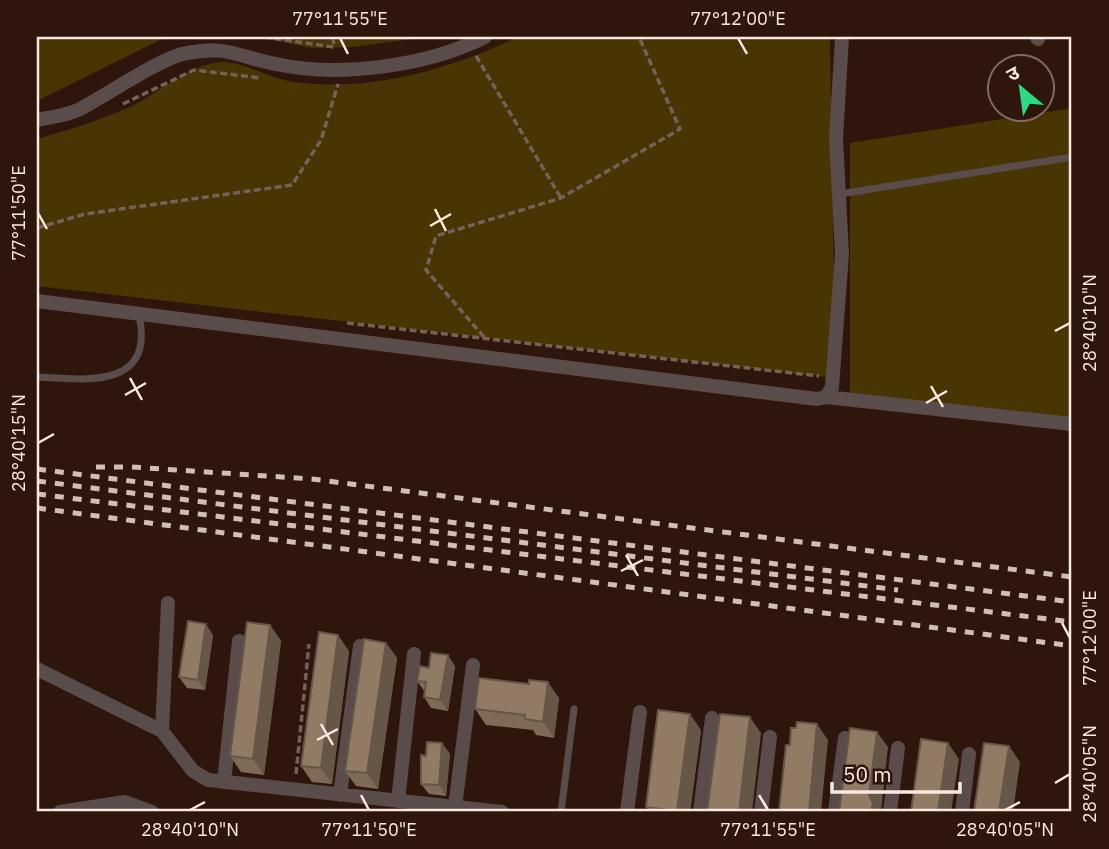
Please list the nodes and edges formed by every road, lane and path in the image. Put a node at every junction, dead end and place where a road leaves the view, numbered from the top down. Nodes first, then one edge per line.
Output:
1 (264, 37) edge
2 (333, 37) edge
3 (485, 37) edge
4 (639, 37) edge
5 (842, 37) edge
6 (476, 56) dead end
7 (263, 78) dead end
8 (329, 83) dead end
9 (113, 108) dead end
10 (37, 120) edge
11 (1072, 157) edge
12 (839, 194) junction
13 (561, 198) junction
14 (37, 228) edge
15 (37, 301) edge
16 (139, 314) junction
17 (336, 321) dead end
18 (485, 339) junction
19 (37, 377) edge
20 (827, 377) dead end
21 (826, 397) junction
22 (1072, 424) edge
23 (168, 603) dead end
24 (239, 641) dead end
25 (309, 645) dead end
26 (360, 646) edge
27 (414, 654) dead end
28 (473, 665) dead end
29 (39, 675) edge
30 (575, 709) dead end
31 (640, 712) dead end
32 (712, 718) dead end
33 (163, 731) junction
34 (770, 737) dead end
35 (845, 738) dead end
36 (898, 748) dead end
37 (969, 754) dead end
38 (224, 782) junction
39 (294, 790) junction
40 (340, 795) junction
41 (398, 801) junction
42 (455, 807) junction
43 (153, 811) edge
44 (60, 812) edge
45 (502, 812) edge
46 (561, 812) edge
47 (626, 812) edge
48 (700, 812) edge
49 (761, 812) edge
50 (835, 812) edge
51 (890, 812) edge
52 (962, 812) edge

1 - 2 path
3 - 10 street
4 - 13 path
5 - 12 street
6 - 13 path
7 - 9 path
8 - 14 path
11 - 12 lane
12 - 21 street
13 - 18 path
15 - 16 street
16 - 19 lane
16 - 21 street
17 - 18 path
18 - 20 path
21 - 22 street
23 - 33 street
24 - 38 street
25 - 39 path
26 - 40 street
27 - 41 street
28 - 42 street
29 - 33 street
30 - 46 lane
31 - 47 street
32 - 48 street
33 - 38 street
34 - 49 street
35 - 50 street
36 - 51 street
37 - 52 street
38 - 39 street
39 - 40 street
40 - 41 street
41 - 42 street
42 - 45 street
43 - 44 street

